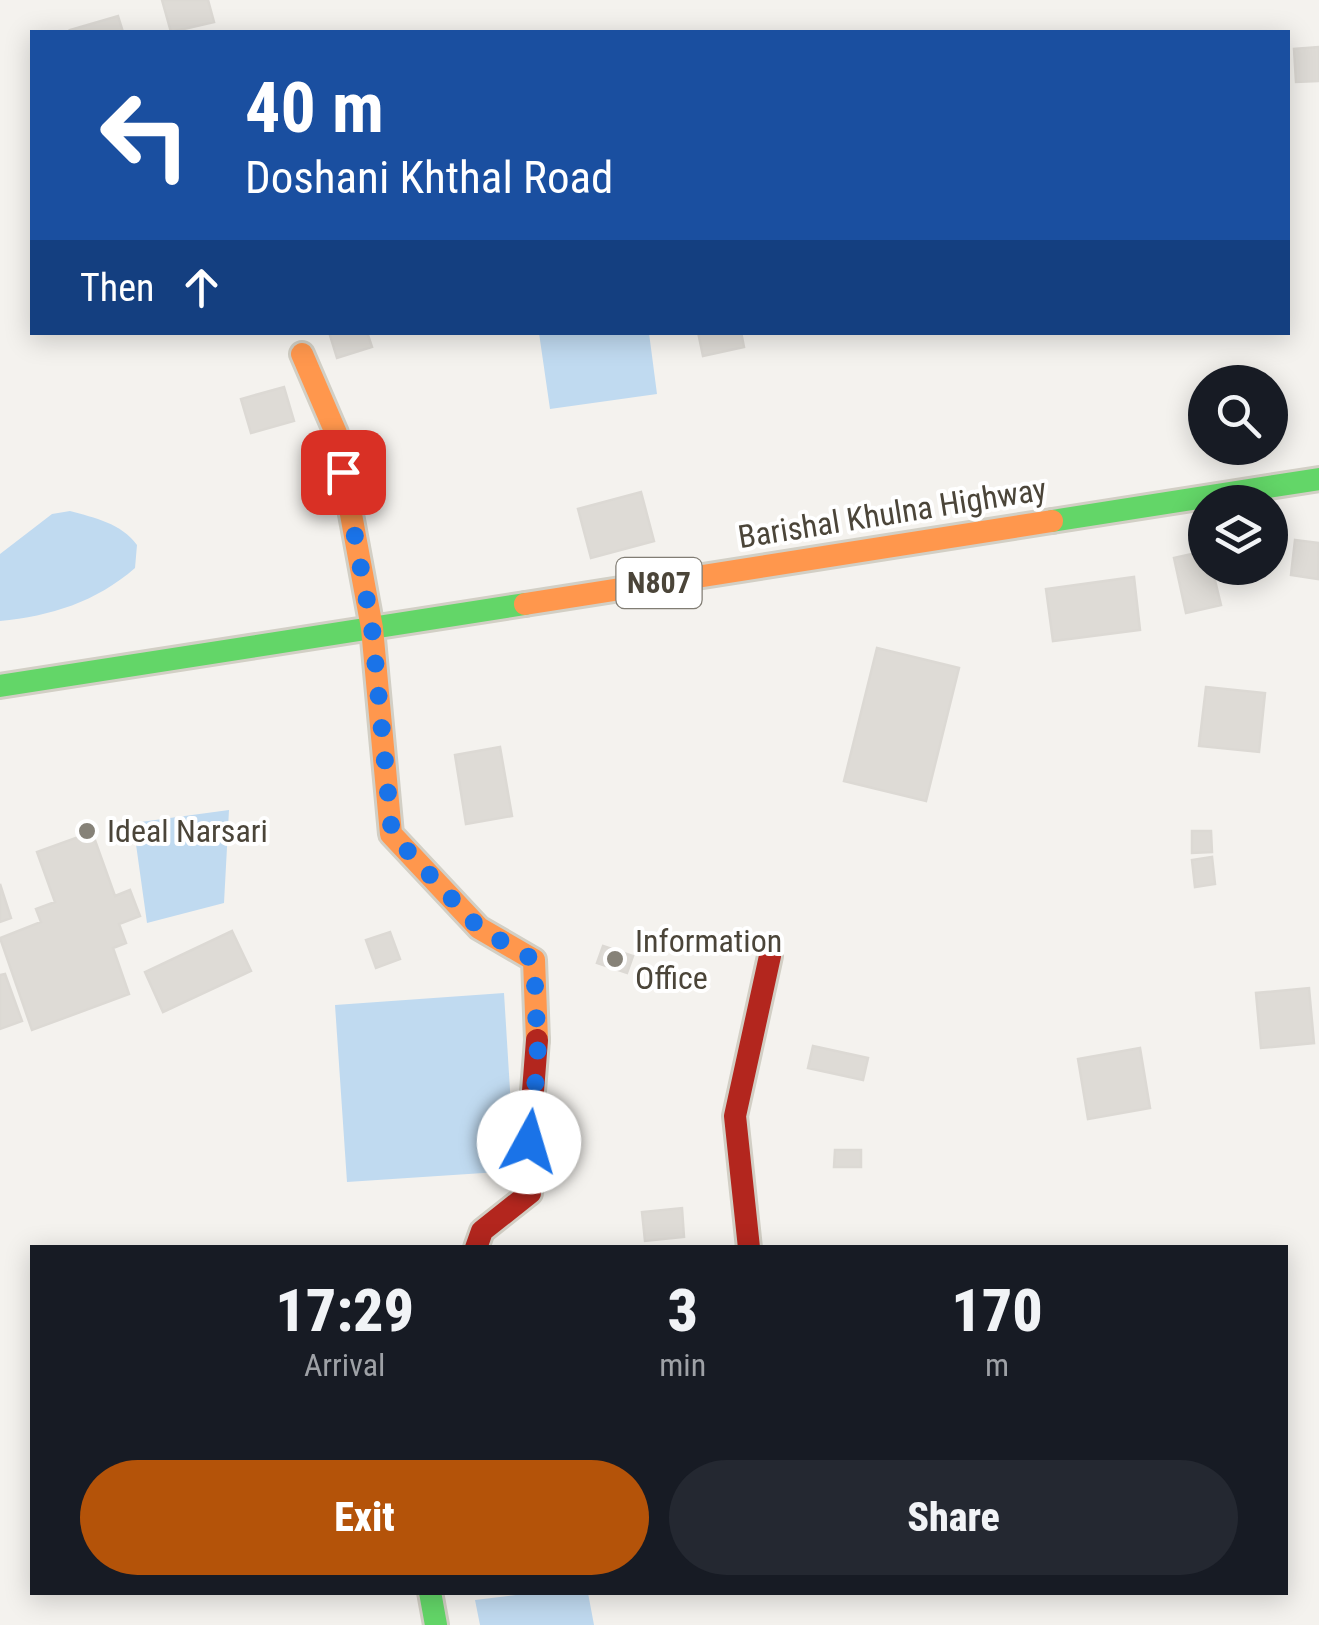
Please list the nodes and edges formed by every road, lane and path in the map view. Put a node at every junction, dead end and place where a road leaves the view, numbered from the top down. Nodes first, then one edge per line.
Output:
1 (302, 354) dead end
2 (1319, 480) edge
3 (372, 628) junction
4 (0, 686) edge
5 (770, 956) dead end
6 (477, 1245) edge
7 (750, 1245) edge
8 (431, 1595) edge
9 (436, 1625) edge

1 - 3 main road
2 - 3 main road, Barishal Khulna Highway / N807
3 - 4 main road, Barishal Khulna Highway / N807
3 - 6 main road
5 - 7 main road
8 - 9 main road

